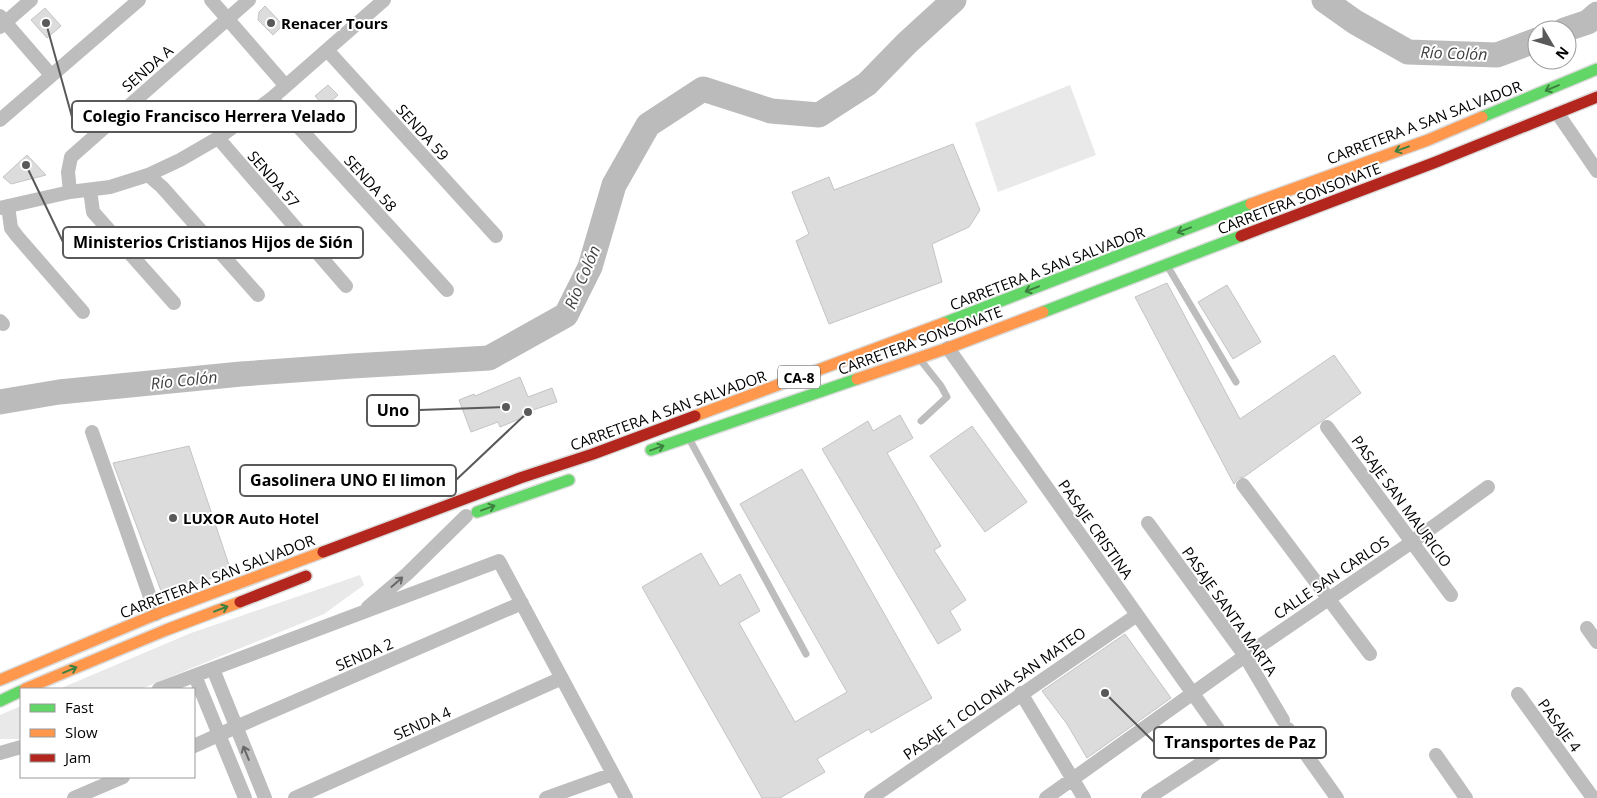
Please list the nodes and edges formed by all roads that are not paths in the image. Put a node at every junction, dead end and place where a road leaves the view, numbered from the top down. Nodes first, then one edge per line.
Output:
1 (30, 0) edge
2 (139, 0) edge
3 (211, 0) edge
4 (249, 0) edge
5 (384, 0) edge
6 (227, 19) junction
7 (2, 22) edge
8 (327, 50) junction
9 (1597, 69) edge
10 (51, 75) junction
11 (286, 85) junction
12 (1597, 98) edge
13 (271, 99) junction
14 (1558, 114) junction
15 (0, 120) edge
16 (218, 138) junction
17 (1597, 171) edge
18 (148, 176) junction
19 (90, 190) junction
20 (70, 192) junction
21 (4, 207) edge
22 (496, 236) dead end
23 (1167, 265) junction
24 (346, 286) dead end
25 (447, 290) dead end
26 (258, 295) dead end
27 (174, 303) dead end
28 (83, 312) dead end
29 (948, 348) junction
30 (918, 357) junction
31 (1236, 382) dead end
32 (921, 421) dead end
33 (1327, 427) dead end
34 (92, 432) dead end
35 (688, 437) junction
36 (642, 454) dead end
37 (577, 476) dead end
38 (1243, 485) dead end
39 (1488, 487) dead end
40 (466, 516) junction
41 (1148, 523) dead end
42 (438, 526) dead end
43 (1412, 542) junction
44 (317, 572) dead end
45 (1451, 595) dead end
46 (1328, 599) junction
47 (522, 603) junction
48 (156, 614) junction
49 (360, 614) junction
50 (1137, 615) junction
51 (1587, 628) dead end
52 (1597, 642) edge
53 (806, 654) dead end
54 (1370, 654) dead end
55 (1244, 656) junction
56 (213, 669) junction
57 (194, 676) junction
58 (562, 678) junction
59 (0, 680) edge
60 (28, 688) edge
61 (162, 688) edge
62 (20, 691) edge
63 (1021, 693) junction
64 (1192, 694) junction
65 (1518, 694) dead end
66 (0, 701) edge
67 (236, 727) junction
68 (1218, 728) dead end
69 (219, 735) junction
70 (20, 746) edge
71 (195, 746) edge
72 (1220, 751) dead end
73 (0, 754) edge
74 (1436, 755) dead end
75 (613, 774) junction
76 (121, 778) edge
77 (1073, 778) junction
78 (74, 798) edge
79 (245, 798) edge
80 (265, 798) edge
81 (295, 798) edge
82 (546, 798) edge
83 (626, 798) edge
84 (871, 798) edge
85 (1046, 798) edge
86 (1084, 798) edge
87 (1148, 798) edge
88 (1337, 798) edge
89 (1466, 798) edge
90 (1593, 798) edge

1 - 7 street
2 - 10 street
3 - 6 street
4 - 6 street, SENDA A
5 - 8 street
6 - 11 street
6 - 20 street, SENDA A
7 - 10 street
8 - 11 street
8 - 22 street, SENDA 59
9 -> 48 highway, CARRETERA A SAN SALVADOR / CA-8
10 - 15 street
11 - 13 street
12 - 14 highway, CARRETERA SONSONATE / CA-8
13 - 16 street
13 - 25 street, SENDA 58
14 - 17 street
14 - 23 highway, CARRETERA SONSONATE / CA-8
16 - 18 street
16 - 24 street, SENDA 57
18 - 19 street
18 - 26 street
19 - 20 street
19 - 27 street
20 - 21 street
21 - 28 street
23 - 29 highway, CARRETERA SONSONATE / CA-8
23 - 31 lane
29 - 30 highway, CARRETERA SONSONATE / CA-8
29 - 50 street, PASAJE CRISTINA
30 - 32 lane
30 - 35 highway, CARRETERA SONSONATE / CA-8
33 - 43 street, PASAJE SAN MAURICIO
34 - 48 street
36 -> 35 highway, CARRETERA SONSONATE / CA-8
35 - 53 lane
40 -> 37 highway
38 - 46 street
39 - 43 street, CALLE SAN CARLOS
40 - 42 highway
49 -> 40 street
41 - 55 street, PASAJE SANTA MARTA
43 - 45 street, PASAJE SAN MAURICIO
43 - 46 street, CALLE SAN CARLOS
60 -> 44 highway
46 - 54 street
46 - 55 street, CALLE SAN CARLOS
47 - 49 street
47 - 58 street
47 - 67 street, SENDA 2
48 - 59 highway, CARRETERA A SAN SALVADOR / CA-8
49 - 56 street
50 - 63 street, PASAJE 1 COLONIA SAN MATEO
50 - 64 street, PASAJE CRISTINA
51 - 52 street
55 - 64 street, CALLE SAN CARLOS
55 - 88 street, PASAJE SANTA MARTA
56 - 57 street
56 - 67 street
57 - 61 street
57 - 69 street
58 - 75 street
58 - 81 street, SENDA 4
62 - 66 highway
63 - 77 street
63 - 84 street, PASAJE 1 COLONIA SAN MATEO
64 - 68 street, PASAJE CRISTINA
64 - 77 street, CALLE SAN CARLOS
65 - 90 street, PASAJE 4
67 - 69 street, SENDA 2
80 -> 67 street
69 - 71 street, SENDA 2
69 - 79 street
70 - 73 street
72 - 87 street
74 - 89 street
75 - 82 street
75 - 83 street
76 - 78 street
77 - 85 street, CALLE SAN CARLOS
77 - 86 street

